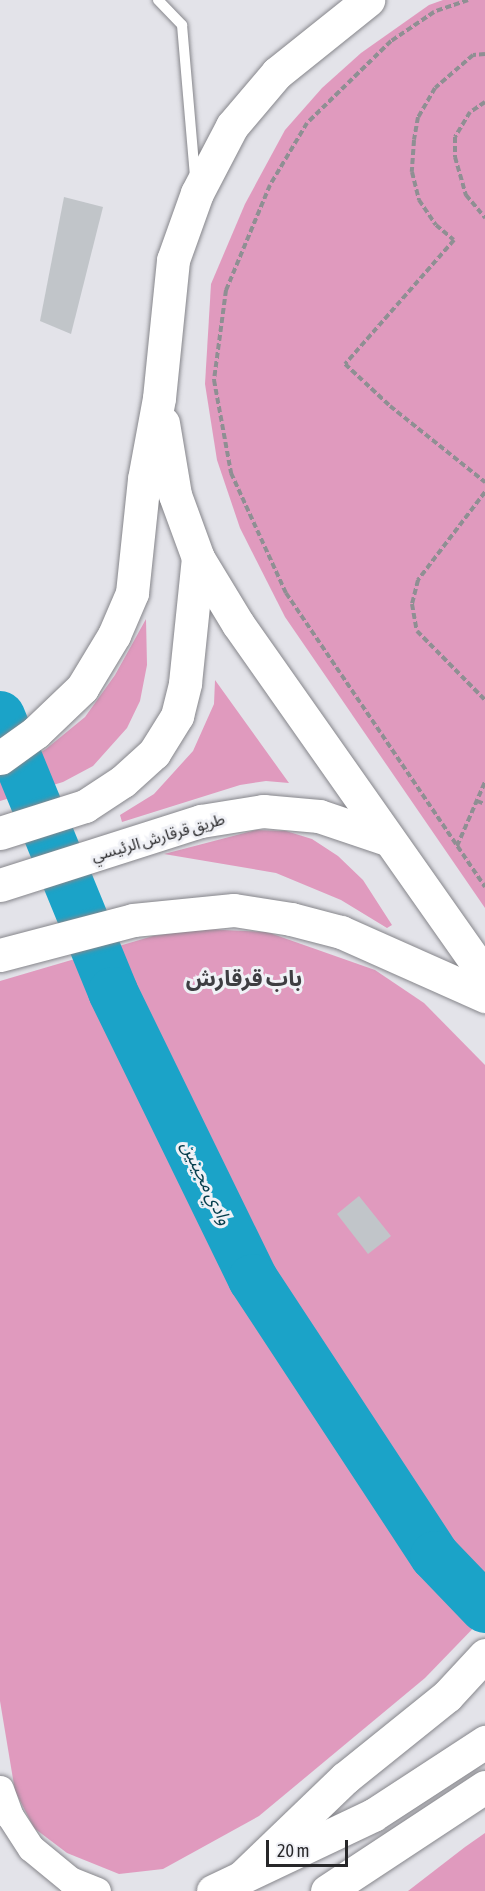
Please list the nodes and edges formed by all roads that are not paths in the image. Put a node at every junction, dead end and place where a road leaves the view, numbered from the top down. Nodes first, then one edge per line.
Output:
1 (158, 0) edge
2 (368, 0) edge
3 (197, 193) junction
4 (159, 398) junction
5 (198, 558) junction
6 (0, 758) edge
7 (0, 833) edge
8 (387, 839) junction
9 (0, 885) edge
10 (10, 952) edge
11 (485, 976) edge
12 (485, 996) edge
13 (485, 1655) edge
14 (483, 1743) edge
15 (485, 1787) edge
16 (0, 1789) edge
17 (243, 1876) junction
18 (333, 1889) edge
19 (97, 1891) edge
20 (213, 1891) edge

1 - 3 lane
2 - 3 main road
3 - 4 main road
4 - 5 main road
4 - 6 main road
5 - 7 main road
5 - 8 main road
8 - 9 main road, طريق قرقارش الرئيسي
8 - 11 main road
10 - 12 main road
13 - 17 main road
14 - 17 main road
15 - 18 main road
16 - 19 street
17 - 20 main road

